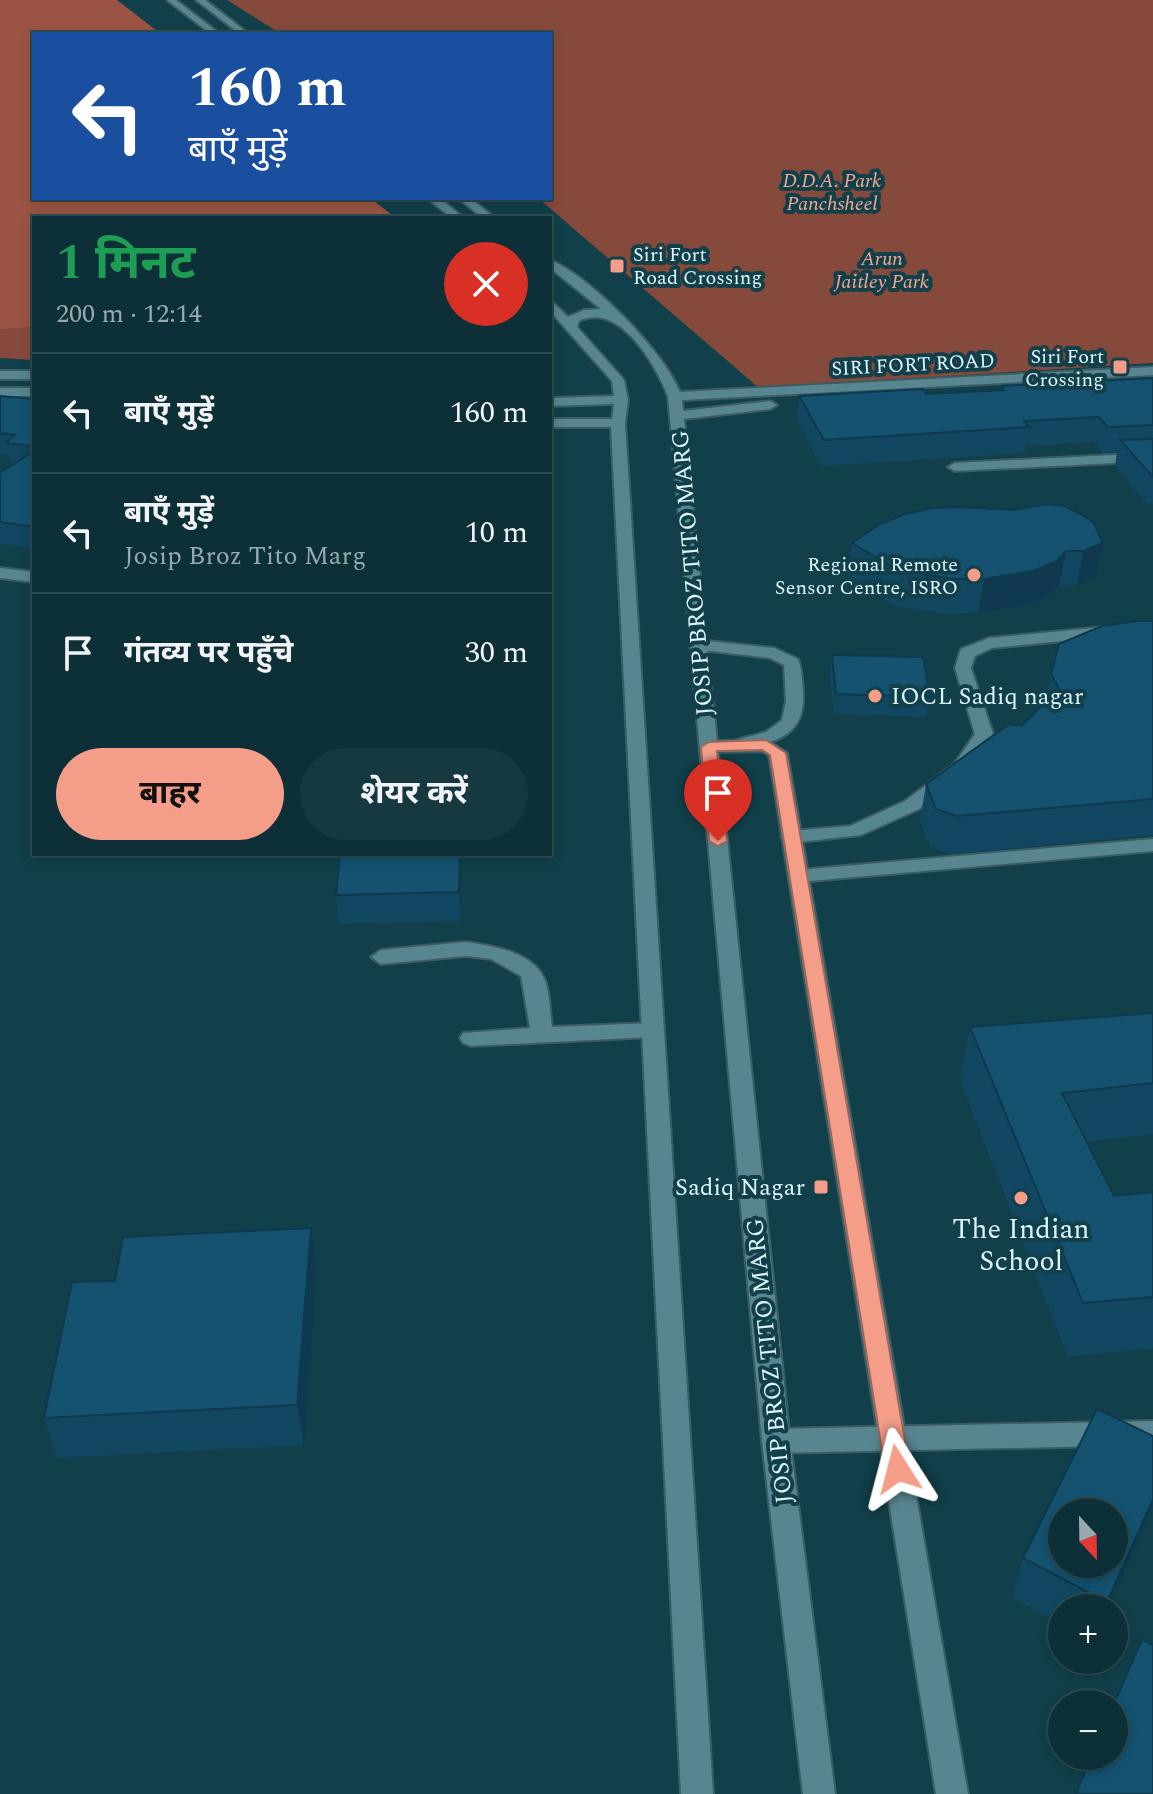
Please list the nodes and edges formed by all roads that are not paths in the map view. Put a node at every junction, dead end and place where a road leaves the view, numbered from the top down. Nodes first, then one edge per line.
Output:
1 (171, 0) edge
2 (200, 0) edge
3 (213, 32) edge
4 (242, 32) edge
5 (435, 200) edge
6 (466, 200) edge
7 (456, 216) edge
8 (487, 216) edge
9 (552, 265) edge
10 (552, 306) edge
11 (623, 322) junction
12 (571, 328) junction
13 (1153, 371) edge
14 (7, 375) edge
15 (32, 375) edge
16 (1153, 385) edge
17 (3, 392) edge
18 (32, 392) edge
19 (552, 402) edge
20 (676, 406) junction
21 (619, 412) junction
22 (552, 423) edge
23 (1153, 457) edge
24 (955, 467) dead end
25 (0, 573) edge
26 (32, 577) edge
27 (1153, 635) edge
28 (699, 645) junction
29 (735, 746) junction
30 (709, 747) junction
31 (791, 837) junction
32 (1153, 845) edge
33 (799, 876) junction
34 (381, 957) dead end
35 (652, 1030) junction
36 (542, 1035) junction
37 (471, 1038) dead end
38 (1153, 1433) edge
39 (893, 1439) junction
40 (776, 1441) junction
41 (697, 1794) edge
42 (819, 1794) edge
43 (952, 1794) edge

1 - 3 main road
2 - 4 main road
5 - 7 main road
6 - 8 main road
9 - 11 main road, JOSIP BROZ TITO MARG
10 - 12 main road
11 - 12 main road
11 - 20 main road, JOSIP BROZ TITO MARG
12 - 21 main road
13 - 20 main road, SIRI FORT ROAD
14 - 15 main road
14 - 17 main road
16 - 20 main road, SIRI FORT ROAD
17 - 18 main road
19 - 21 main road
20 - 28 main road, JOSIP BROZ TITO MARG
21 - 22 main road
21 - 35 main road
23 - 24 main road
25 - 26 main road
27 - 31 main road
28 - 29 main road
28 - 30 main road, JOSIP BROZ TITO MARG
29 - 30 main road
29 - 31 main road
30 - 40 main road, JOSIP BROZ TITO MARG
31 - 33 main road
32 - 33 main road
33 - 39 main road
34 - 36 main road
35 - 36 main road
35 - 41 main road
36 - 37 main road
38 - 39 main road
39 - 40 main road
39 - 43 main road
40 - 42 main road, JOSIP BROZ TITO MARG

